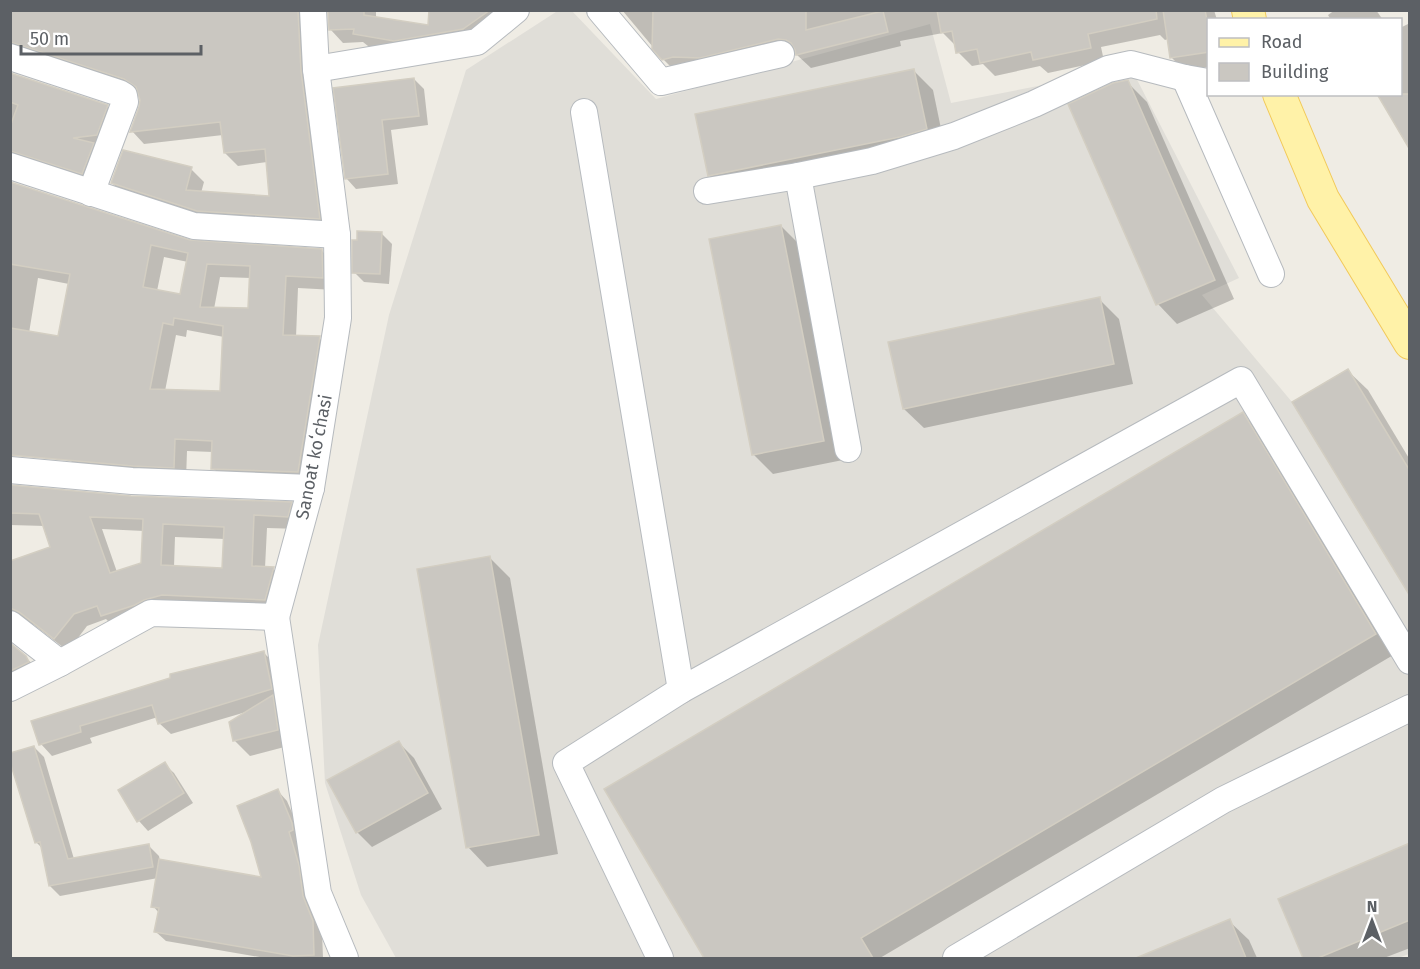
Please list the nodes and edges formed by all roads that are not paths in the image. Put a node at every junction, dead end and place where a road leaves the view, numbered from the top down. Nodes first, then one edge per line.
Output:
1 (313, 10) edge
2 (516, 10) edge
3 (600, 10) edge
4 (781, 54) dead end
5 (10, 57) edge
6 (316, 69) junction
7 (1197, 80) edge
8 (1280, 96) edge
9 (584, 112) dead end
10 (10, 166) edge
11 (798, 176) junction
12 (707, 191) dead end
13 (91, 193) junction
14 (337, 235) junction
15 (1271, 274) dead end
16 (1404, 322) edge
17 (848, 449) dead end
18 (10, 470) edge
19 (311, 488) junction
20 (276, 617) junction
21 (10, 624) edge
22 (1410, 661) edge
23 (60, 663) junction
24 (10, 688) edge
25 (681, 690) junction
26 (1410, 708) edge
27 (345, 958) edge
28 (660, 958) edge
29 (956, 958) edge

1 - 6 street, Sanoat koʻchasi
2 - 6 street
3 - 4 street
5 - 13 street
6 - 14 street, Sanoat koʻchasi
7 - 11 street
7 - 15 street
8 - 16 main road
9 - 25 street
10 - 13 street
11 - 12 street
11 - 17 street
13 - 14 street
14 - 19 street, Sanoat koʻchasi
18 - 19 street
19 - 20 street, Sanoat koʻchasi
20 - 23 street
20 - 27 street
21 - 23 street
22 - 25 street
23 - 24 street
25 - 28 street
26 - 29 street

